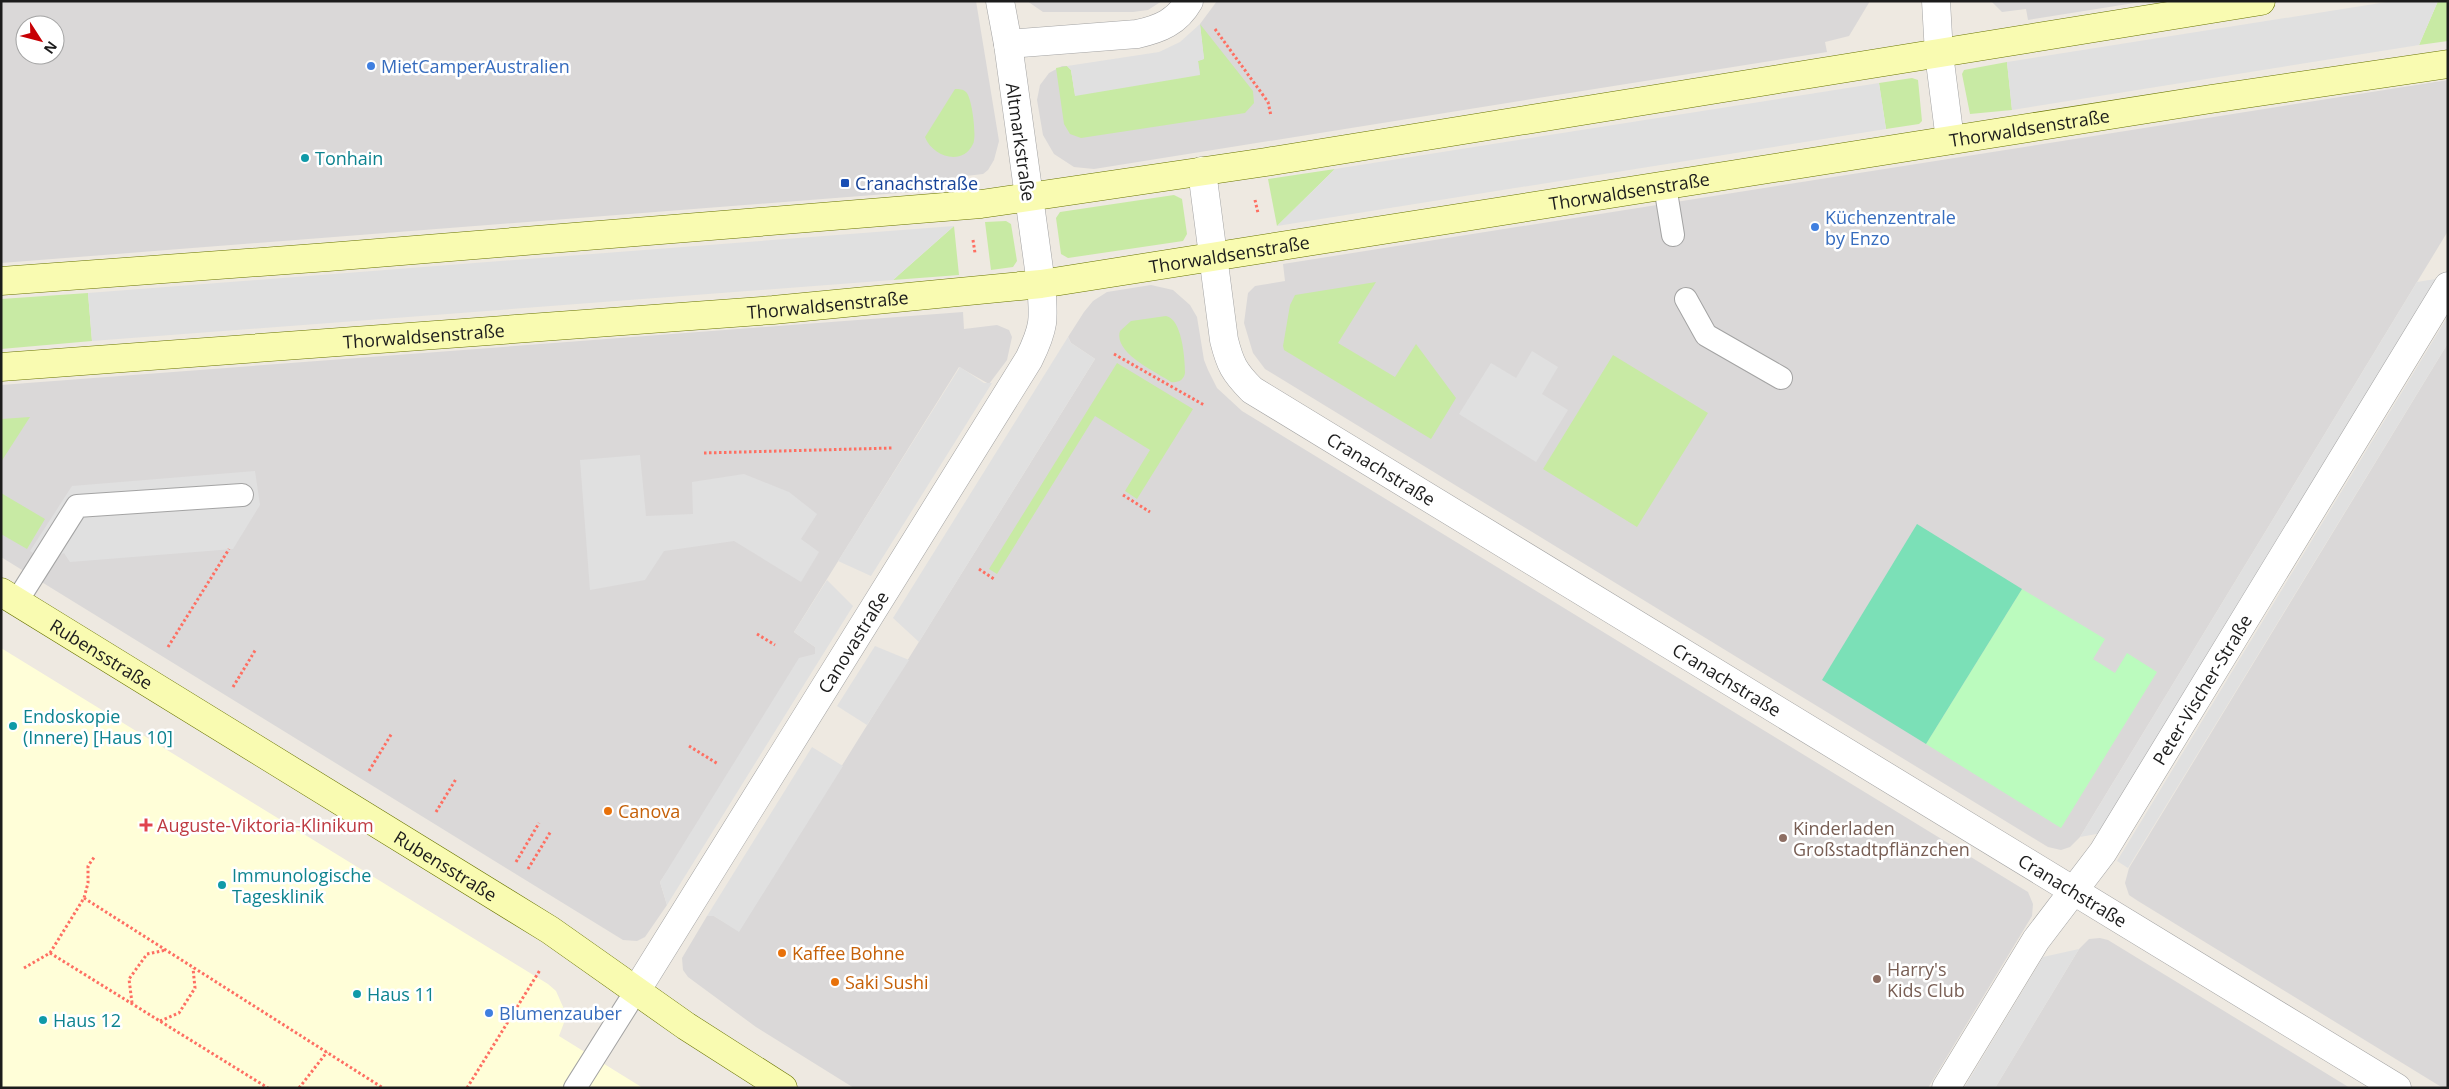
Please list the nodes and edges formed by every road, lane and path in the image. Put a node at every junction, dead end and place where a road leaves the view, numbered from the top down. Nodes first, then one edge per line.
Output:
1 (1000, 1) edge
2 (1189, 1) edge
3 (1936, 1) edge
4 (2261, 1) edge
5 (1210, 23) dead end
6 (1008, 44) junction
7 (1939, 54) junction
8 (2448, 64) edge
9 (1271, 116) dead end
10 (1950, 140) junction
11 (1202, 171) junction
12 (1665, 186) junction
13 (1029, 198) junction
14 (1255, 198) dead end
15 (1259, 221) dead end
16 (972, 232) dead end
17 (1673, 235) dead end
18 (975, 256) dead end
19 (1214, 257) junction
20 (1, 281) edge
21 (1041, 284) junction
22 (2448, 286) edge
23 (1686, 299) dead end
24 (1114, 354) dead end
25 (1, 367) edge
26 (1782, 378) dead end
27 (1204, 406) dead end
28 (893, 448) dead end
29 (704, 453) dead end
30 (242, 495) dead end
31 (1123, 495) dead end
32 (1150, 512) dead end
33 (229, 549) dead end
34 (979, 569) dead end
35 (994, 579) dead end
36 (9, 596) edge
37 (757, 634) dead end
38 (774, 644) dead end
39 (168, 647) dead end
40 (256, 649) dead end
41 (233, 687) dead end
42 (392, 732) dead end
43 (688, 746) dead end
44 (718, 764) dead end
45 (369, 771) dead end
46 (456, 779) dead end
47 (436, 812) dead end
48 (539, 823) dead end
49 (551, 830) dead end
50 (95, 856) dead end
51 (516, 862) dead end
52 (528, 869) dead end
53 (2074, 890) junction
54 (84, 898) junction
55 (166, 950) junction
56 (50, 953) junction
57 (193, 967) junction
58 (24, 968) dead end
59 (540, 970) dead end
60 (636, 991) junction
61 (132, 1004) junction
62 (160, 1021) junction
63 (327, 1052) junction
64 (268, 1088) edge
65 (299, 1088) edge
66 (383, 1088) edge
67 (467, 1088) edge
68 (575, 1088) edge
69 (783, 1088) edge
70 (1946, 1088) edge
71 (2397, 1088) edge

1 - 6 street, Altmarkstraße
2 - 6 street
3 - 7 street
4 - 7 main road
5 - 9 path
6 - 13 street, Altmarkstraße
7 - 10 street
7 - 11 main road
8 - 10 main road, Thorwaldsenstraße
10 - 12 main road, Thorwaldsenstraße
11 - 13 main road
11 - 19 street, Cranachstraße
12 - 17 lane
12 - 19 main road, Thorwaldsenstraße
13 - 20 main road
13 - 21 street, Altmarkstraße
14 - 15 path
16 - 18 path
19 - 21 main road, Thorwaldsenstraße
19 - 53 street, Cranachstraße
21 - 25 main road, Thorwaldsenstraße
21 - 60 street, Canovastraße
22 - 53 street, Peter-Vischer-Straße
23 - 26 lane
24 - 27 path
28 - 29 path
30 - 36 lane
31 - 32 path
33 - 39 path
34 - 35 path
36 - 60 main road, Rubensstraße
37 - 38 path
40 - 41 path
42 - 45 path
43 - 44 path
46 - 47 path
48 - 51 path
49 - 52 path
50 - 54 path
53 - 70 street, Peter-Vischer-Straße
53 - 71 street, Cranachstraße
54 - 55 path
54 - 56 path
55 - 57 path
55 - 61 path
56 - 58 path
56 - 61 path
57 - 62 path
57 - 63 path
59 - 67 path
60 - 68 lane
60 - 69 main road, Rubensstraße
61 - 62 path
62 - 64 path
63 - 65 path
63 - 66 path

